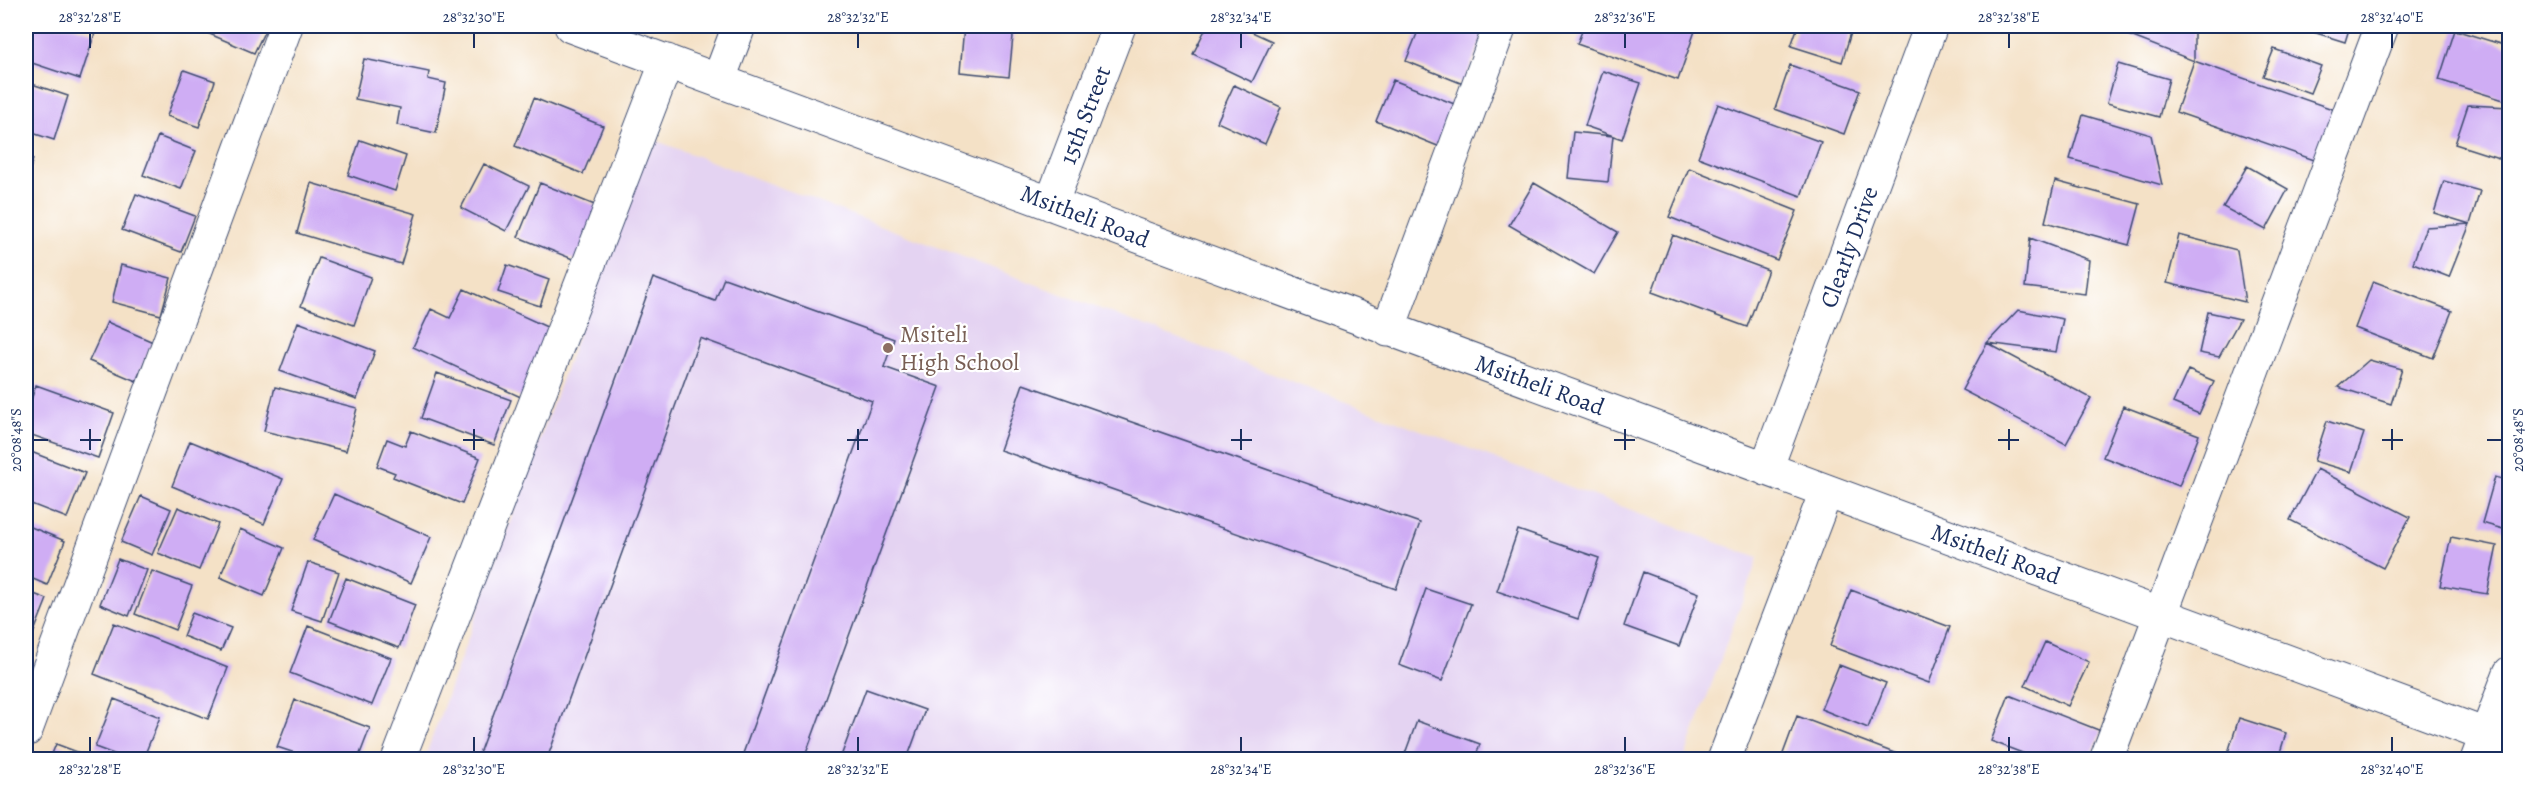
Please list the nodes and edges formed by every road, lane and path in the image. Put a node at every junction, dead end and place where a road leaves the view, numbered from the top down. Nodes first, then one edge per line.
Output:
1 (286, 26) edge
2 (571, 26) edge
3 (739, 26) edge
4 (1119, 26) edge
5 (1500, 26) edge
6 (1931, 26) edge
7 (2382, 26) edge
8 (668, 61) junction
9 (719, 79) junction
10 (1052, 204) junction
11 (1389, 330) junction
12 (1766, 469) junction
13 (1826, 492) junction
14 (2161, 615) junction
15 (2510, 673) edge
16 (26, 730) edge
17 (2491, 746) edge
18 (398, 759) edge
19 (1724, 759) edge
20 (2106, 759) edge

1 - 16 street
2 - 8 street, Msitheli Road
3 - 9 street
4 - 10 street, 15th Street
5 - 11 street
6 - 12 street, Clearly Drive
7 - 14 street
8 - 9 street, Msitheli Road
8 - 18 street
9 - 10 street, Msitheli Road
10 - 11 street, Msitheli Road
11 - 12 street, Msitheli Road
12 - 13 street, Msitheli Road
13 - 14 street, Msitheli Road
13 - 19 street
14 - 17 street, Msitheli Road
14 - 20 street
15 - 17 street

